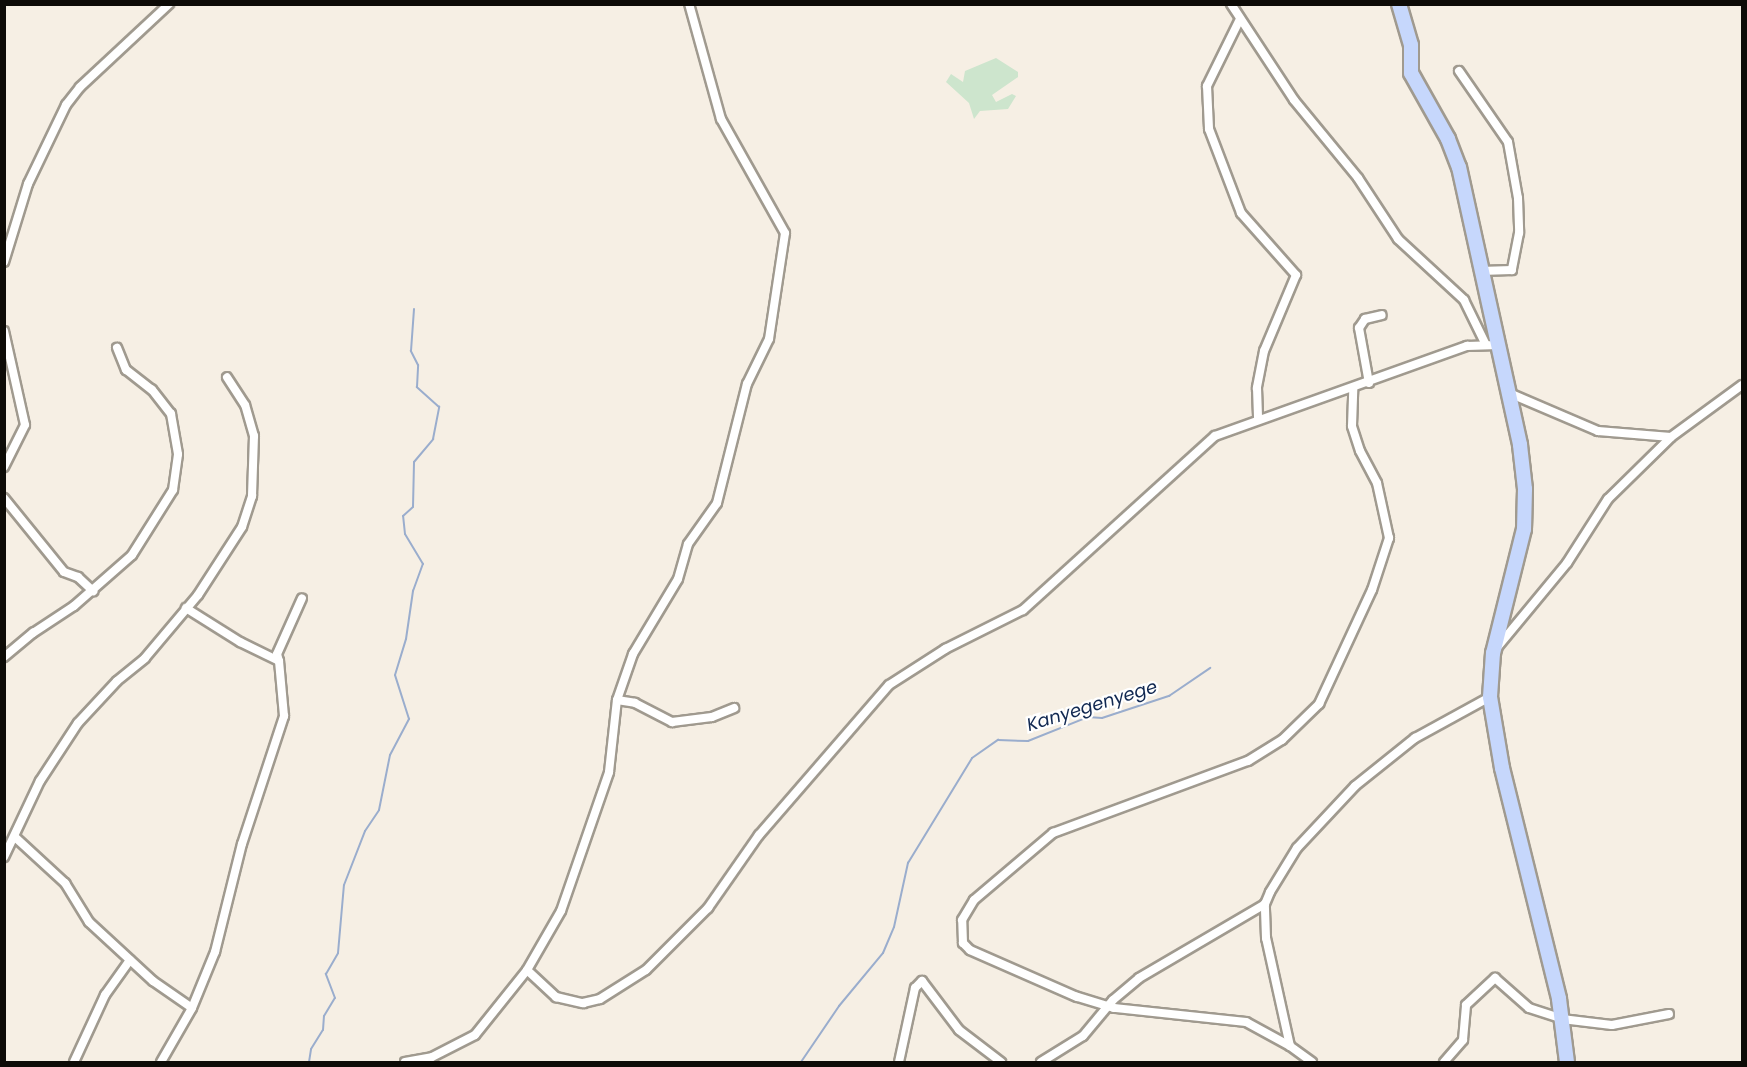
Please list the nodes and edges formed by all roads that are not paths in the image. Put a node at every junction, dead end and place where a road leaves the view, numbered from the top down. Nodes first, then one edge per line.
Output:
1 (169, 4) edge
2 (689, 4) edge
3 (1231, 4) edge
4 (1399, 4) edge
5 (1240, 19) junction
6 (1459, 71) dead end
7 (4, 262) edge
8 (1480, 271) junction
9 (1382, 315) dead end
10 (4, 331) edge
11 (1492, 345) junction
12 (117, 348) dead end
13 (227, 377) dead end
14 (1369, 383) junction
15 (1743, 386) edge
16 (1353, 389) junction
17 (1509, 393) junction
18 (1258, 418) junction
19 (1671, 437) junction
20 (4, 467) edge
21 (4, 498) edge
22 (93, 591) junction
23 (302, 598) dead end
24 (186, 608) junction
25 (1493, 653) junction
26 (4, 657) edge
27 (279, 662) junction
28 (1490, 697) junction
29 (617, 700) junction
30 (734, 708) dead end
31 (16, 838) junction
32 (4, 856) edge
33 (1265, 904) junction
34 (130, 960) junction
35 (527, 970) junction
36 (1107, 1007) junction
37 (192, 1008) junction
38 (1669, 1014) dead end
39 (1562, 1019) junction
40 (1290, 1046) junction
41 (74, 1062) edge
42 (162, 1062) edge
43 (405, 1062) edge
44 (898, 1062) edge
45 (904, 1062) edge
46 (1001, 1062) edge
47 (1041, 1062) edge
48 (1312, 1062) edge
49 (1444, 1062) edge
50 (1567, 1062) edge

1 - 7 street
2 - 29 street
3 - 5 street
4 - 8 highway
5 - 11 street
5 - 18 street
6 - 8 street
8 - 11 highway
9 - 14 street
10 - 20 street
11 - 14 street
11 - 17 highway
12 - 22 street
13 - 24 street
14 - 16 street
15 - 19 street
16 - 18 street
16 - 36 street
17 - 19 street
17 - 25 highway
18 - 35 street
19 - 25 street
21 - 22 street
22 - 26 street
23 - 27 street
24 - 27 street
24 - 31 street
25 - 28 highway
27 - 37 street
28 - 33 street
28 - 39 highway
29 - 30 street
29 - 35 street
31 - 32 street
31 - 34 street
33 - 36 street
33 - 40 street
34 - 37 street
34 - 41 street
35 - 43 street
36 - 40 street
36 - 47 street
37 - 42 street
38 - 39 street
39 - 49 street
39 - 50 highway
40 - 48 street
44 - 45 street
44 - 46 street

